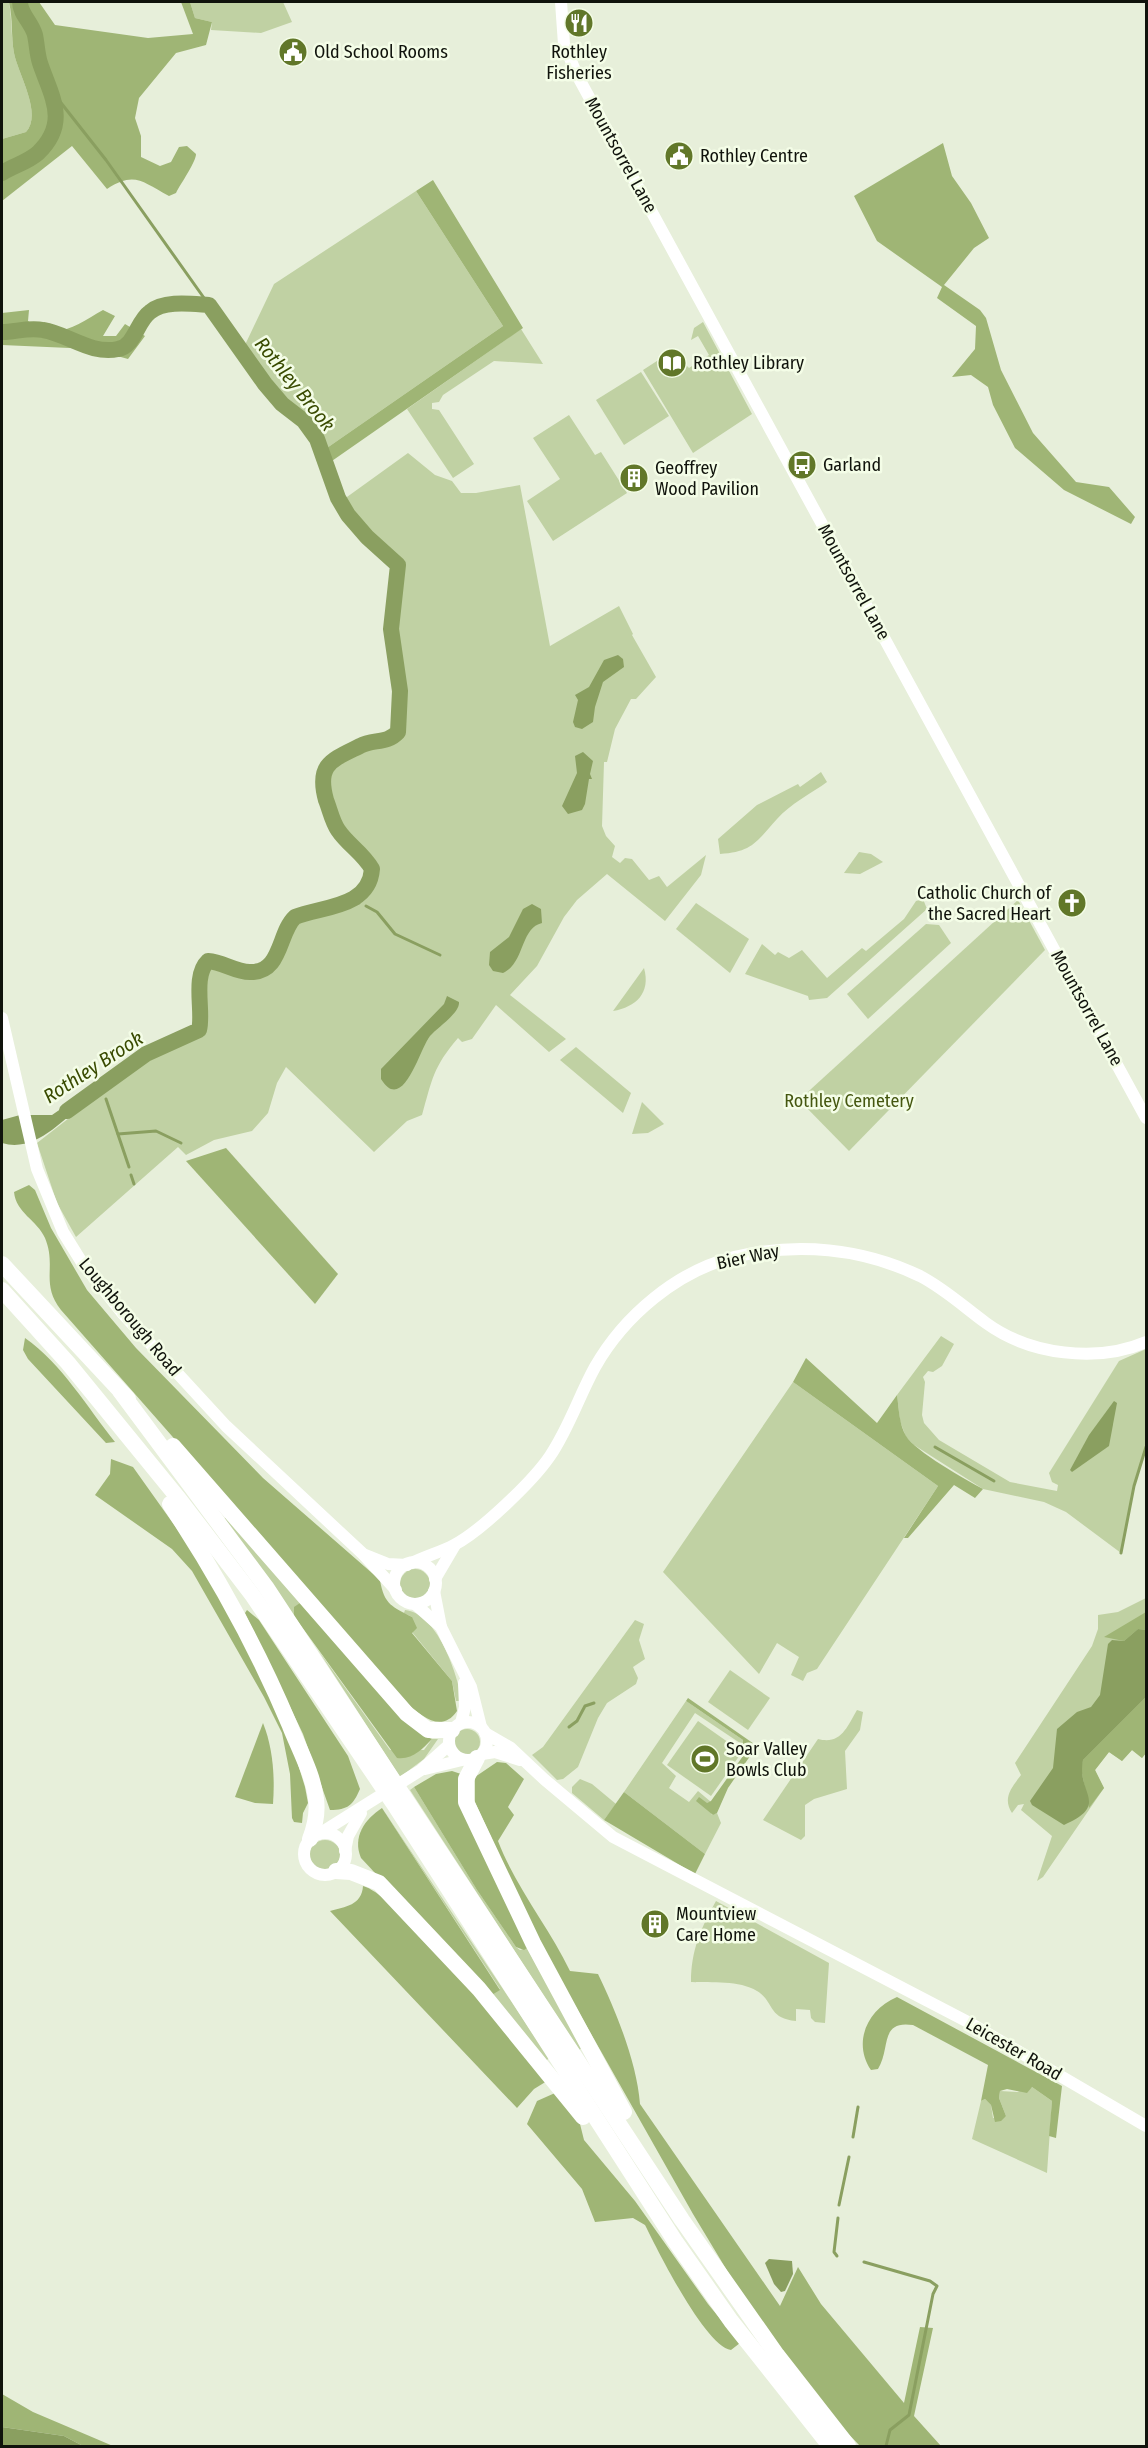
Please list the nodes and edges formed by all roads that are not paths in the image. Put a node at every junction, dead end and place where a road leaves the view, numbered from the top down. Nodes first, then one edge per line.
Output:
1 (561, 2) edge
2 (2, 1018) edge
3 (1146, 1118) edge
4 (3, 1266) edge
5 (2, 1290) edge
6 (1146, 1342) edge
7 (120, 1391) junction
8 (116, 1423) junction
9 (455, 1545) junction
10 (362, 1553) junction
11 (410, 1564) junction
12 (435, 1585) junction
13 (396, 1590) junction
14 (415, 1604) junction
15 (441, 1627) junction
16 (464, 1677) junction
17 (483, 1730) junction
18 (454, 1732) junction
19 (474, 1757) junction
20 (524, 1762) junction
21 (421, 1770) junction
22 (365, 1807) junction
23 (315, 1836) junction
24 (345, 1851) junction
25 (336, 1871) junction
26 (1146, 2126) edge
27 (682, 2220) junction
28 (675, 2241) junction
29 (771, 2360) junction
30 (830, 2446) edge
31 (848, 2446) edge

1 - 3 street, Mountsorrel Lane
2 - 10 street, Loughborough Road
4 - 7 highway
5 - 8 highway
6 - 9 street, Bier Way
7 - 18 highway
7 - 27 highway
8 - 23 highway
8 - 28 highway
9 - 11 street, Bier Way
9 - 12 street, Bier Way
10 - 11 street, Loughborough Road
10 - 13 street, Loughborough Road
11 - 12 street
11 - 13 street
12 - 14 street
12 - 15 street
13 - 14 street
14 - 15 street
15 - 16 street
16 - 17 street
16 - 18 street
17 - 18 street
17 - 19 street
17 - 20 street
18 - 19 street
18 - 21 street
19 - 20 street
19 - 21 street
19 - 27 highway
20 - 26 street, Leicester Road
21 - 22 street
22 - 23 street
22 - 24 street
23 - 24 street
23 - 25 street
24 - 25 street
25 - 28 highway
27 - 29 highway
28 - 29 highway
29 - 30 highway
29 - 31 highway

